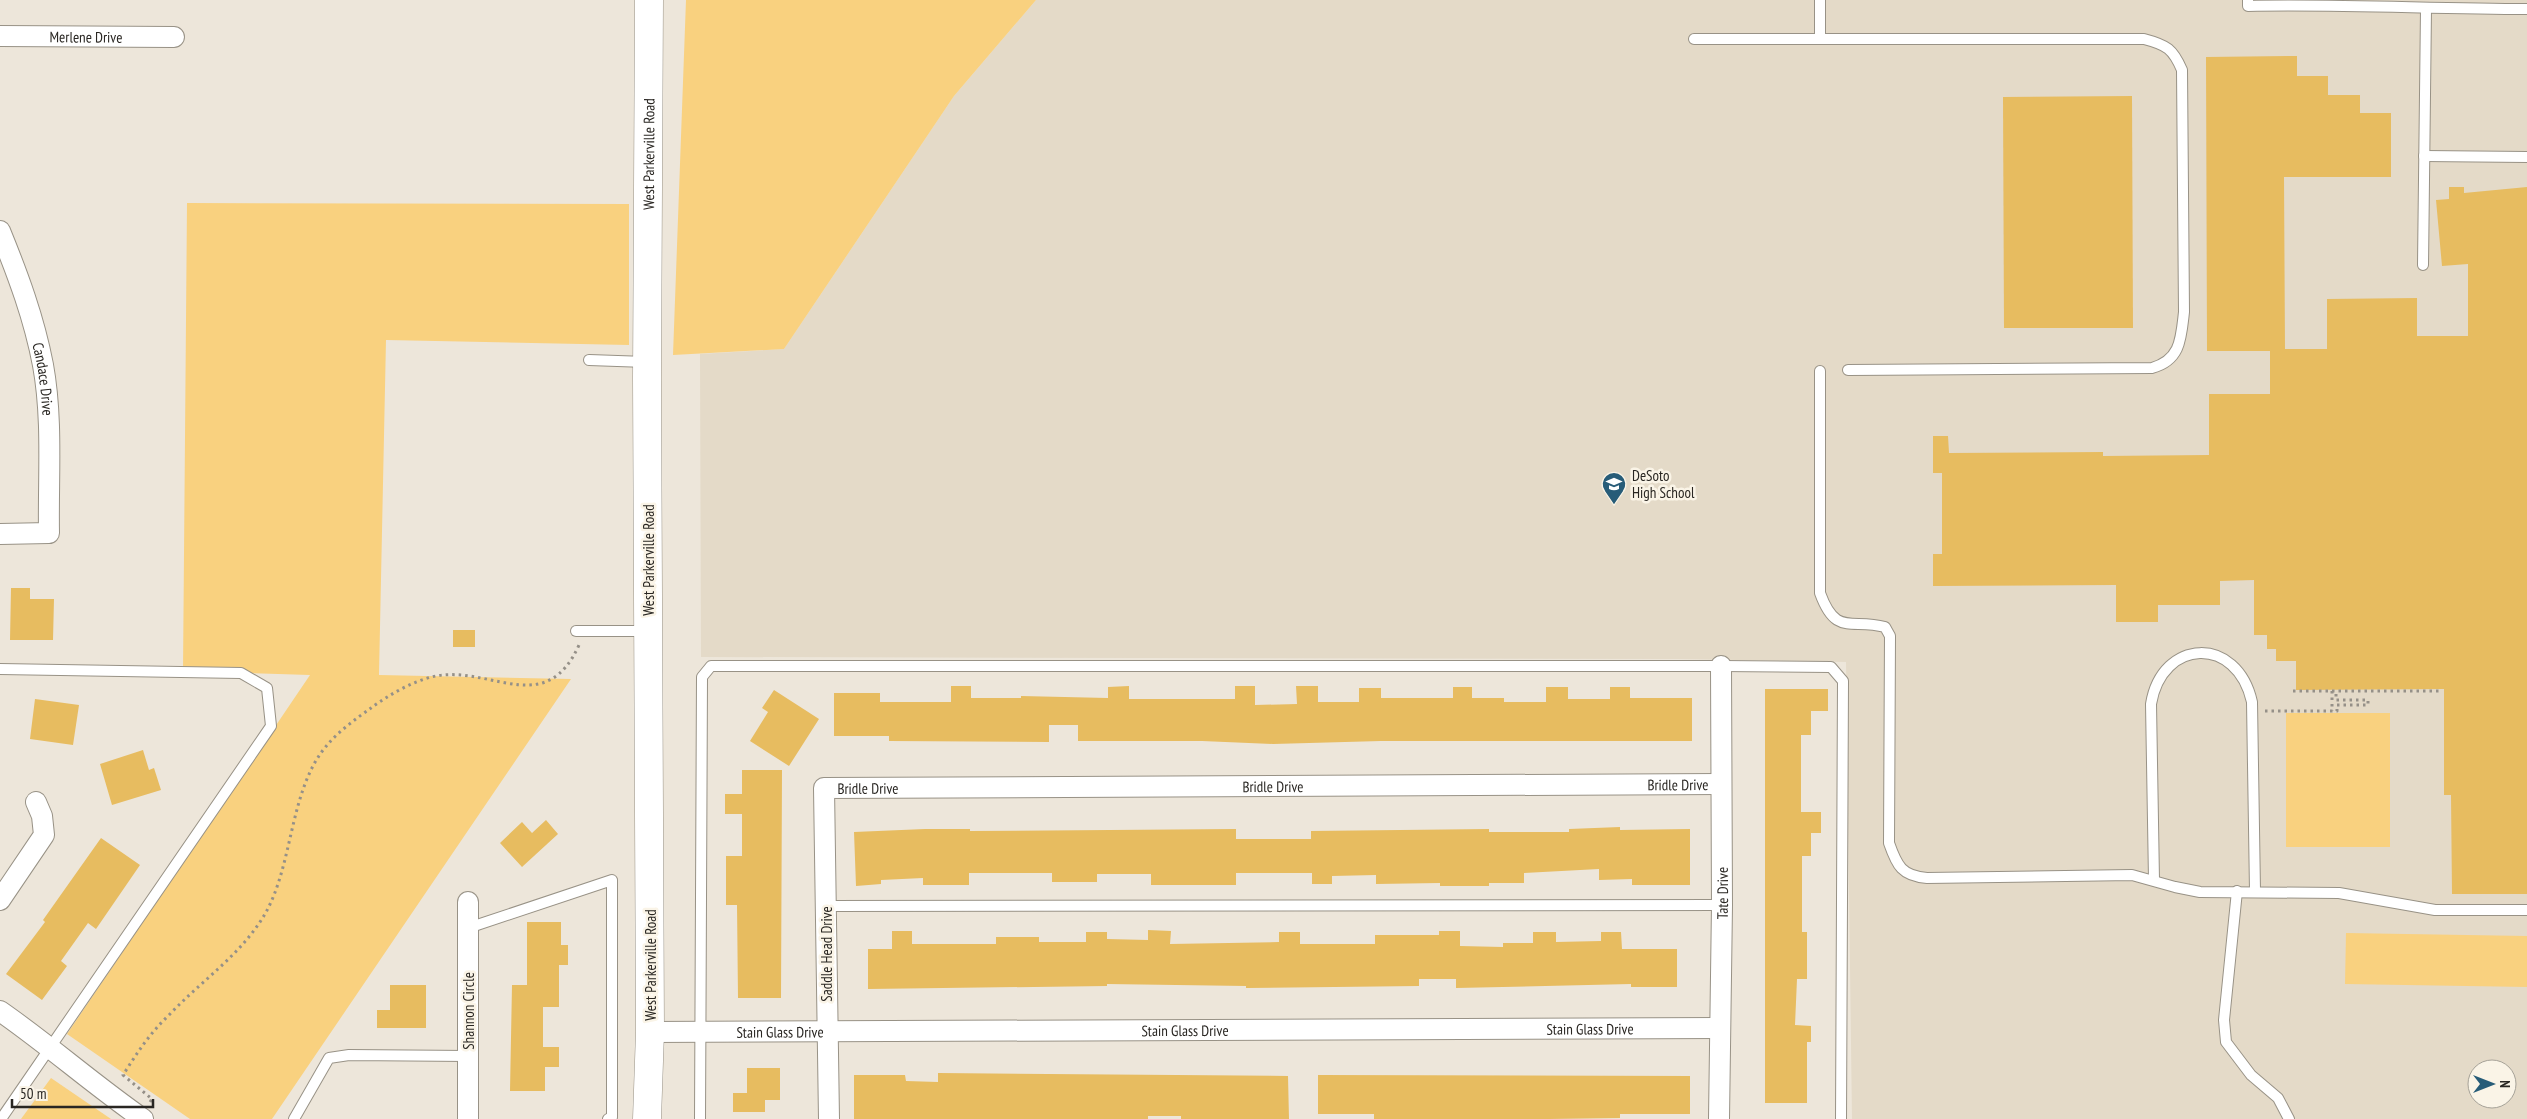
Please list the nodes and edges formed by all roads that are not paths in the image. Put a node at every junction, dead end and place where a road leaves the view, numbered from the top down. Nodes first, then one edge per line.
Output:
1 (649, 0) edge
2 (1820, 0) edge
3 (2248, 0) edge
4 (2426, 9) junction
5 (2527, 9) edge
6 (0, 36) edge
7 (174, 37) dead end
8 (1694, 39) dead end
9 (1820, 39) junction
10 (2424, 156) junction
11 (2527, 157) edge
12 (0, 231) edge
13 (2423, 265) dead end
14 (589, 360) dead end
15 (647, 362) junction
16 (1848, 370) dead end
17 (1820, 371) dead end
18 (0, 534) edge
19 (581, 631) road end
20 (648, 631) junction
21 (1721, 666) junction
22 (0, 668) edge
23 (1721, 784) junction
24 (824, 788) joint
25 (36, 802) dead end
26 (2154, 880) junction
27 (2236, 891) junction
28 (2255, 891) junction
29 (0, 900) edge
30 (468, 902) dead end
31 (1722, 905) junction
32 (826, 906) junction
33 (2527, 910) edge
34 (468, 928) junction
35 (0, 1011) edge
36 (1719, 1028) junction
37 (827, 1030) junction
38 (650, 1032) junction
39 (701, 1032) junction
40 (50, 1046) junction
41 (468, 1056) junction
42 (142, 1118) edge
43 (1, 1119) edge
44 (294, 1119) edge
45 (468, 1119) edge
46 (608, 1119) edge
47 (648, 1119) edge
48 (700, 1119) edge
49 (828, 1119) edge
50 (1719, 1119) edge
51 (1841, 1119) edge
52 (2288, 1119) edge

1 - 15 main road, West Parkerville Road
2 - 9 lane
3 - 4 lane
4 - 5 lane
4 - 10 lane
6 - 7 street, Merlene Drive
8 - 9 lane
9 - 16 lane
10 - 11 lane
10 - 13 lane
12 - 18 street, Candace Drive
14 - 15 lane
15 - 20 main road, West Parkerville Road
17 - 26 lane
19 - 20 lane
20 - 38 main road, West Parkerville Road
21 - 23 street, Tate Drive
21 - 39 lane
21 - 51 lane
22 - 40 lane
23 - 24 street, Bridle Drive
23 - 31 street, Tate Drive
24 - 32 street, Saddle Head Drive
25 - 29 street
26 - 27 lane
26 - 28 lane
27 - 28 lane
27 - 52 lane
28 - 33 lane
30 - 34 street, Shannon Circle
31 - 32 lane
31 - 36 street, Tate Drive
32 - 37 street, Saddle Head Drive
34 - 41 street, Shannon Circle
34 - 46 lane
35 - 40 street
36 - 37 street, Stain Glass Drive
36 - 50 street, Tate Drive
37 - 39 street, Stain Glass Drive
37 - 49 street, Saddle Head Drive
38 - 39 street, Stain Glass Drive
38 - 47 main road, West Parkerville Road
39 - 48 lane
40 - 42 street
40 - 43 lane
41 - 44 lane
41 - 45 street, Shannon Circle

